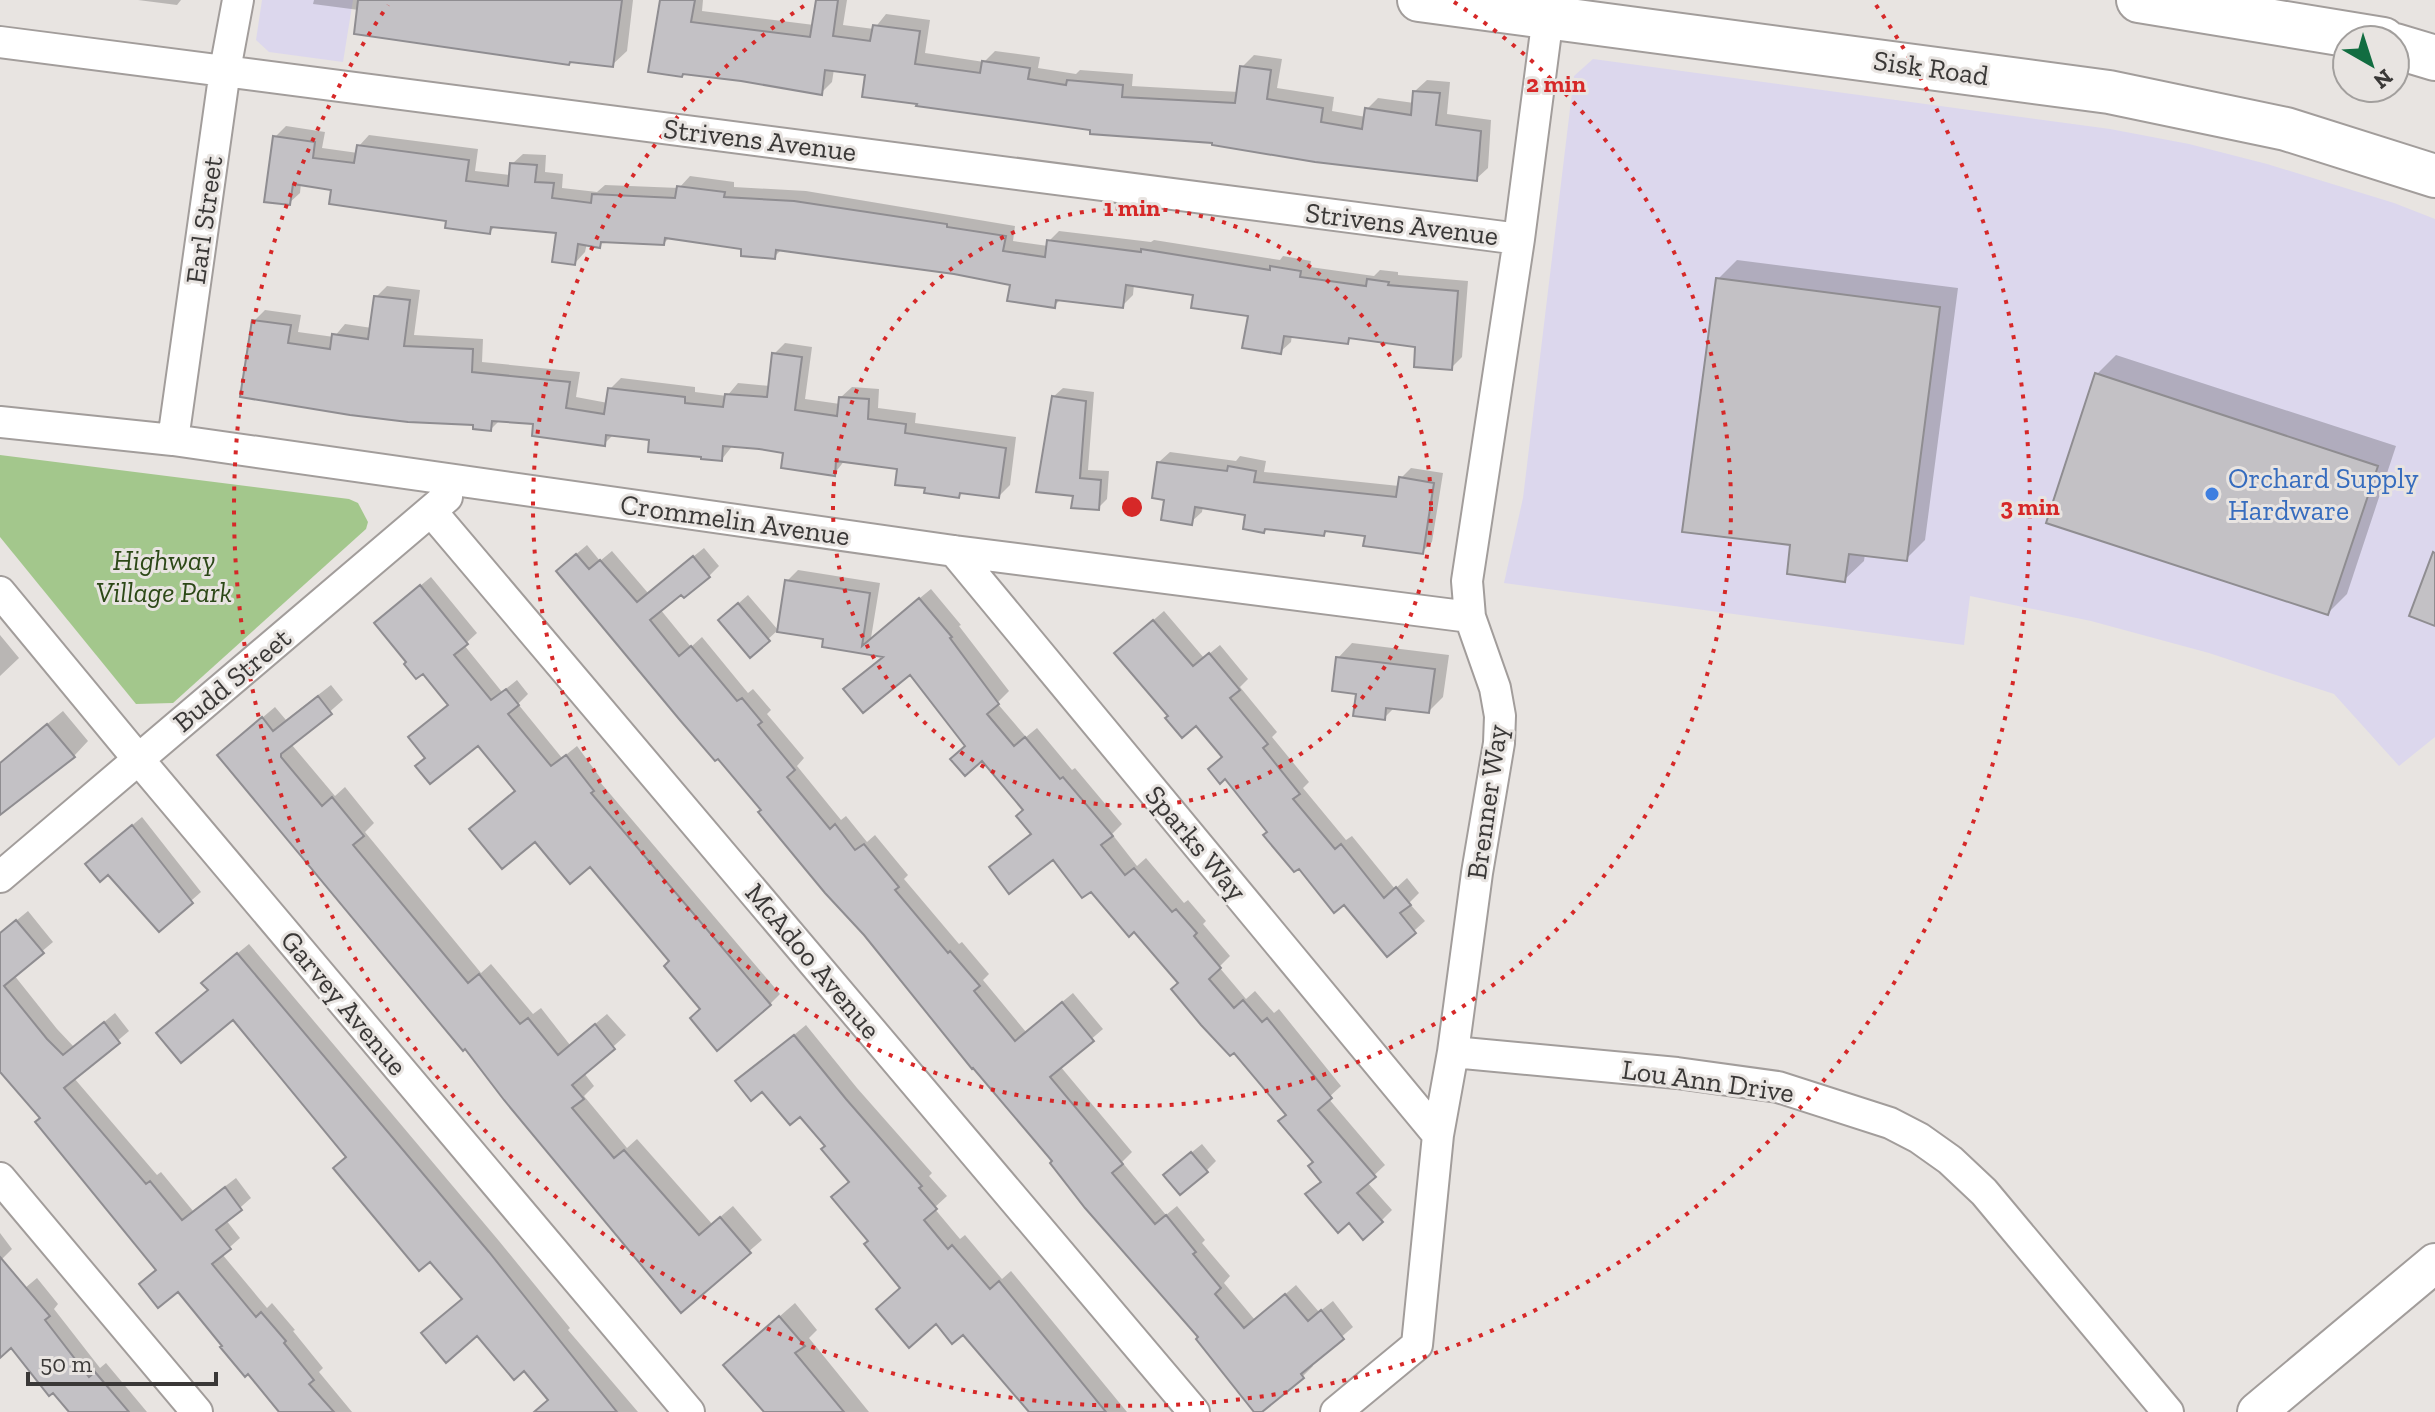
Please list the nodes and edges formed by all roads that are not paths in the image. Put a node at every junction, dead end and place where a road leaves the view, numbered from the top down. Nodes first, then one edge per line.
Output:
1 (238, 0) edge
2 (1419, 0) edge
3 (2139, 0) edge
4 (1548, 16) junction
5 (2331, 33) edge
6 (0, 42) edge
7 (2411, 47) edge
8 (2411, 50) edge
9 (2435, 51) edge
10 (2435, 58) edge
11 (225, 70) junction
12 (2435, 176) edge
13 (1519, 239) junction
14 (0, 422) edge
15 (173, 440) junction
16 (463, 483) junction
17 (431, 511) junction
18 (954, 551) junction
19 (0, 592) edge
20 (1470, 617) junction
21 (139, 760) junction
22 (0, 877) edge
23 (1453, 1052) junction
24 (1438, 1135) junction
25 (0, 1178) edge
26 (2435, 1263) edge
27 (197, 1412) edge
28 (689, 1412) edge
29 (1194, 1412) edge
30 (1336, 1412) edge
31 (2168, 1412) edge
32 (2257, 1412) edge

1 - 11 street, Earl Street
2 - 4 main road, Sisk Road
3 - 5 highway
4 - 12 main road, Sisk Road
4 - 13 street, Brenner Way
6 - 11 street, Strivens Avenue
7 - 9 highway
8 - 10 highway
11 - 13 street, Strivens Avenue
11 - 15 street, Earl Street
13 - 20 street, Brenner Way
14 - 15 street, Crommelin Avenue
15 - 16 street, Crommelin Avenue
16 - 17 street, Budd Street
16 - 18 street, Crommelin Avenue
17 - 21 street, Budd Street
17 - 29 street, McAdoo Avenue
18 - 20 street, Crommelin Avenue
18 - 24 street, Sparks Way
19 - 21 street, Garvey Avenue
20 - 23 street, Brenner Way
21 - 22 street, Budd Street
21 - 28 street, Garvey Avenue
23 - 24 street, Brenner Way
23 - 31 street, Lou Ann Drive
24 - 30 street, Brenner Way
25 - 27 street
26 - 32 street

